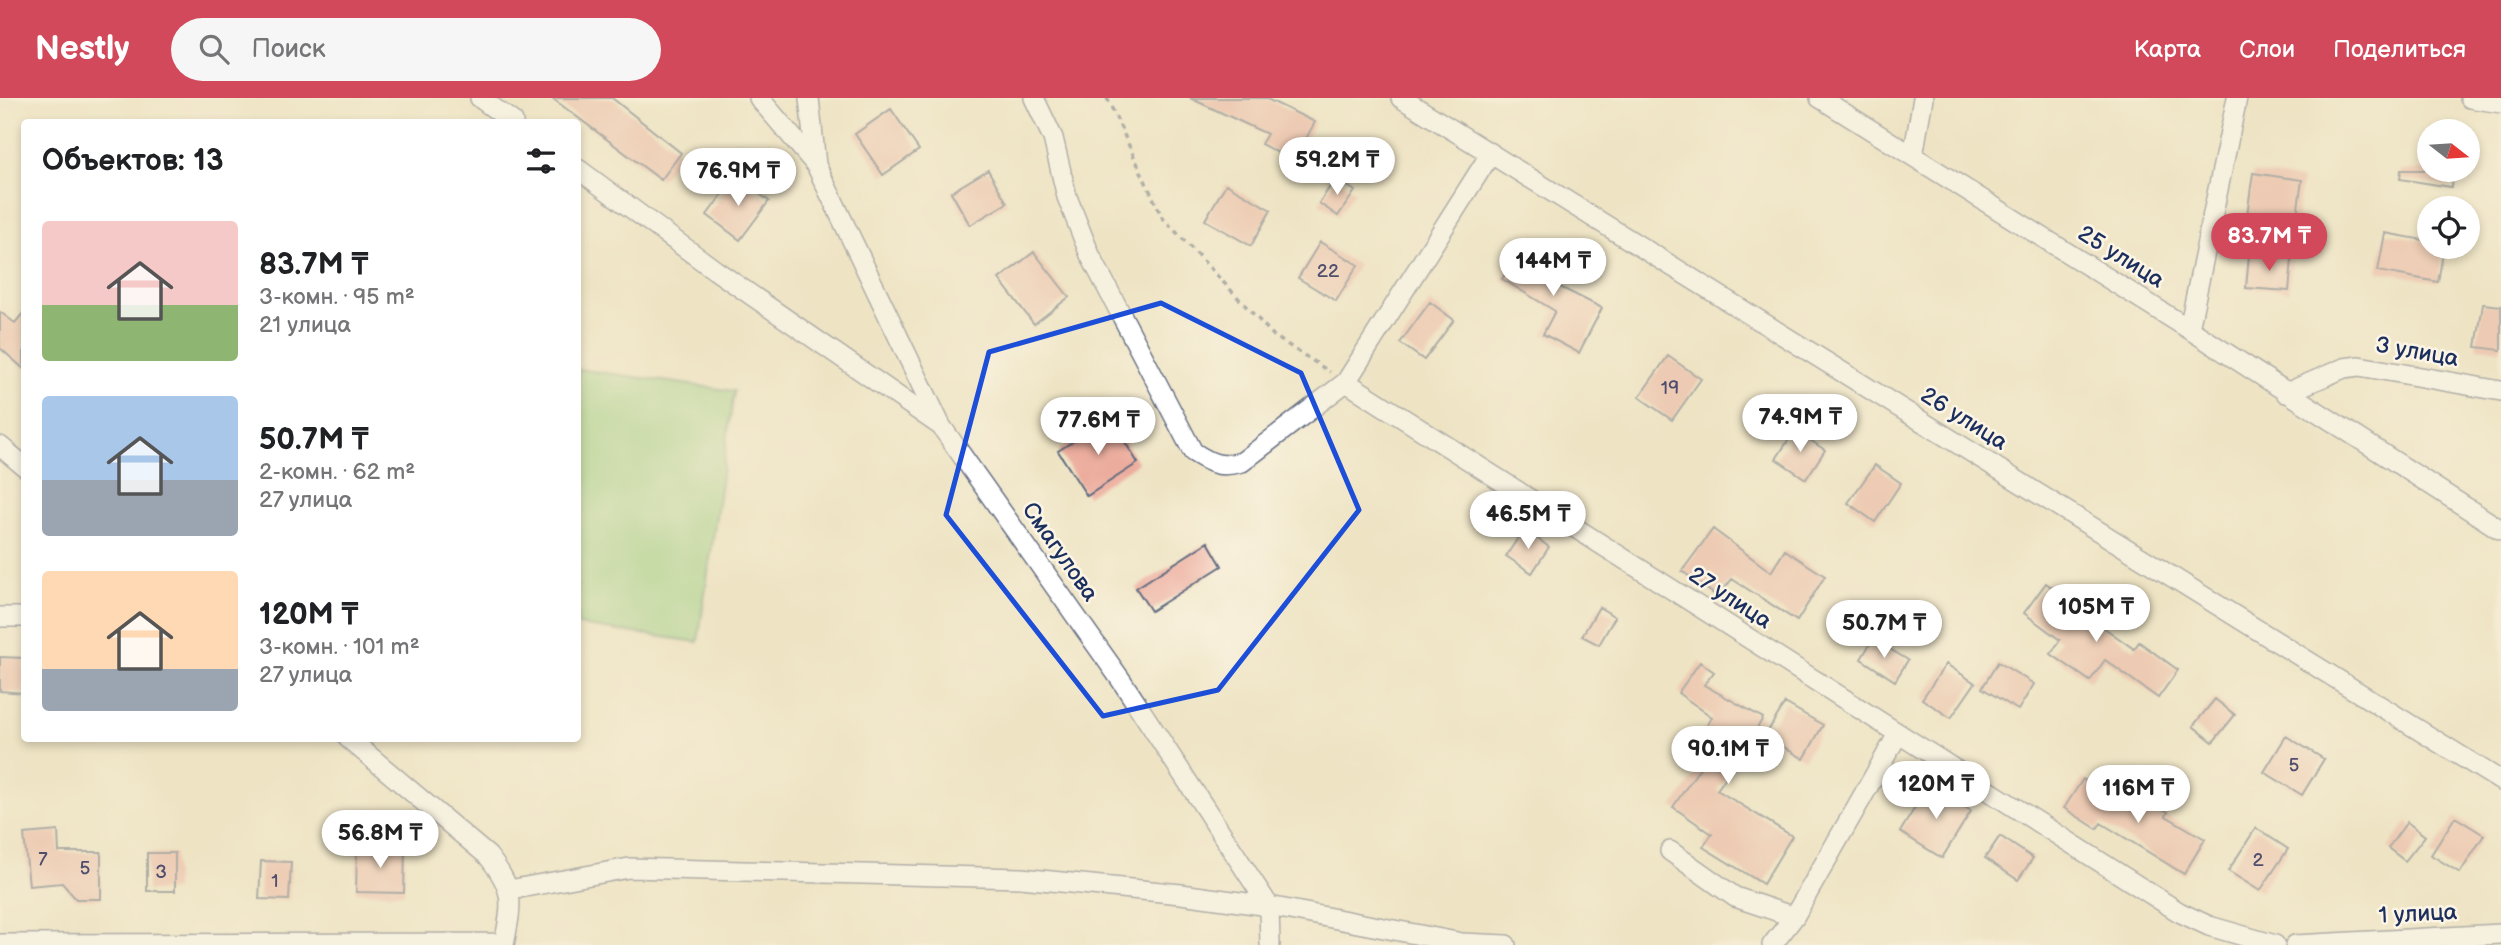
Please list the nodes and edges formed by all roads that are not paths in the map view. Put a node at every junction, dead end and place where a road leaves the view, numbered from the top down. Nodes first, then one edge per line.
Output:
1 (480, 98) edge
2 (759, 98) edge
3 (809, 98) edge
4 (1034, 98) edge
5 (1401, 98) edge
6 (1820, 98) edge
7 (1923, 98) edge
8 (2237, 98) edge
9 (2470, 98) edge
10 (2501, 103) edge
11 (509, 119) edge
12 (1491, 153) junction
13 (1913, 156) junction
14 (816, 165) junction
15 (581, 171) edge
16 (2189, 329) junction
17 (1346, 382) junction
18 (2501, 391) edge
19 (2286, 393) junction
20 (941, 426) junction
21 (0, 446) edge
22 (21, 464) edge
23 (2501, 530) edge
24 (0, 617) edge
25 (21, 617) edge
26 (1898, 734) junction
27 (353, 742) edge
28 (2501, 781) edge
29 (1670, 851) dead end
30 (509, 890) junction
31 (1269, 906) junction
32 (1794, 917) junction
33 (2501, 934) edge
34 (0, 944) edge
35 (504, 944) edge
36 (1270, 945) edge
37 (1506, 945) edge
38 (1772, 945) edge
39 (2275, 945) edge
40 (2295, 945) edge

1 - 11 street
2 - 14 street
3 - 14 street
4 - 17 street
5 - 12 street, 26 улица
6 - 13 street, 25 улица
7 - 13 street
8 - 16 street
9 - 10 street
12 - 17 street
12 - 28 street, 26 улица
13 - 16 street, 25 улица
14 - 20 street
15 - 20 street, Смагулова
16 - 19 street, 25 улица
17 - 26 street, 27 улица
18 - 19 street, 3 улица
19 - 23 street, 25 улица
20 - 31 street, Смагулова
21 - 22 street
24 - 25 street
26 - 32 street
26 - 39 street, 27 улица
27 - 30 street
29 - 32 street
30 - 31 street
30 - 35 street
31 - 36 street
31 - 37 street
32 - 38 street
33 - 40 street, 1 улица
34 - 35 street

